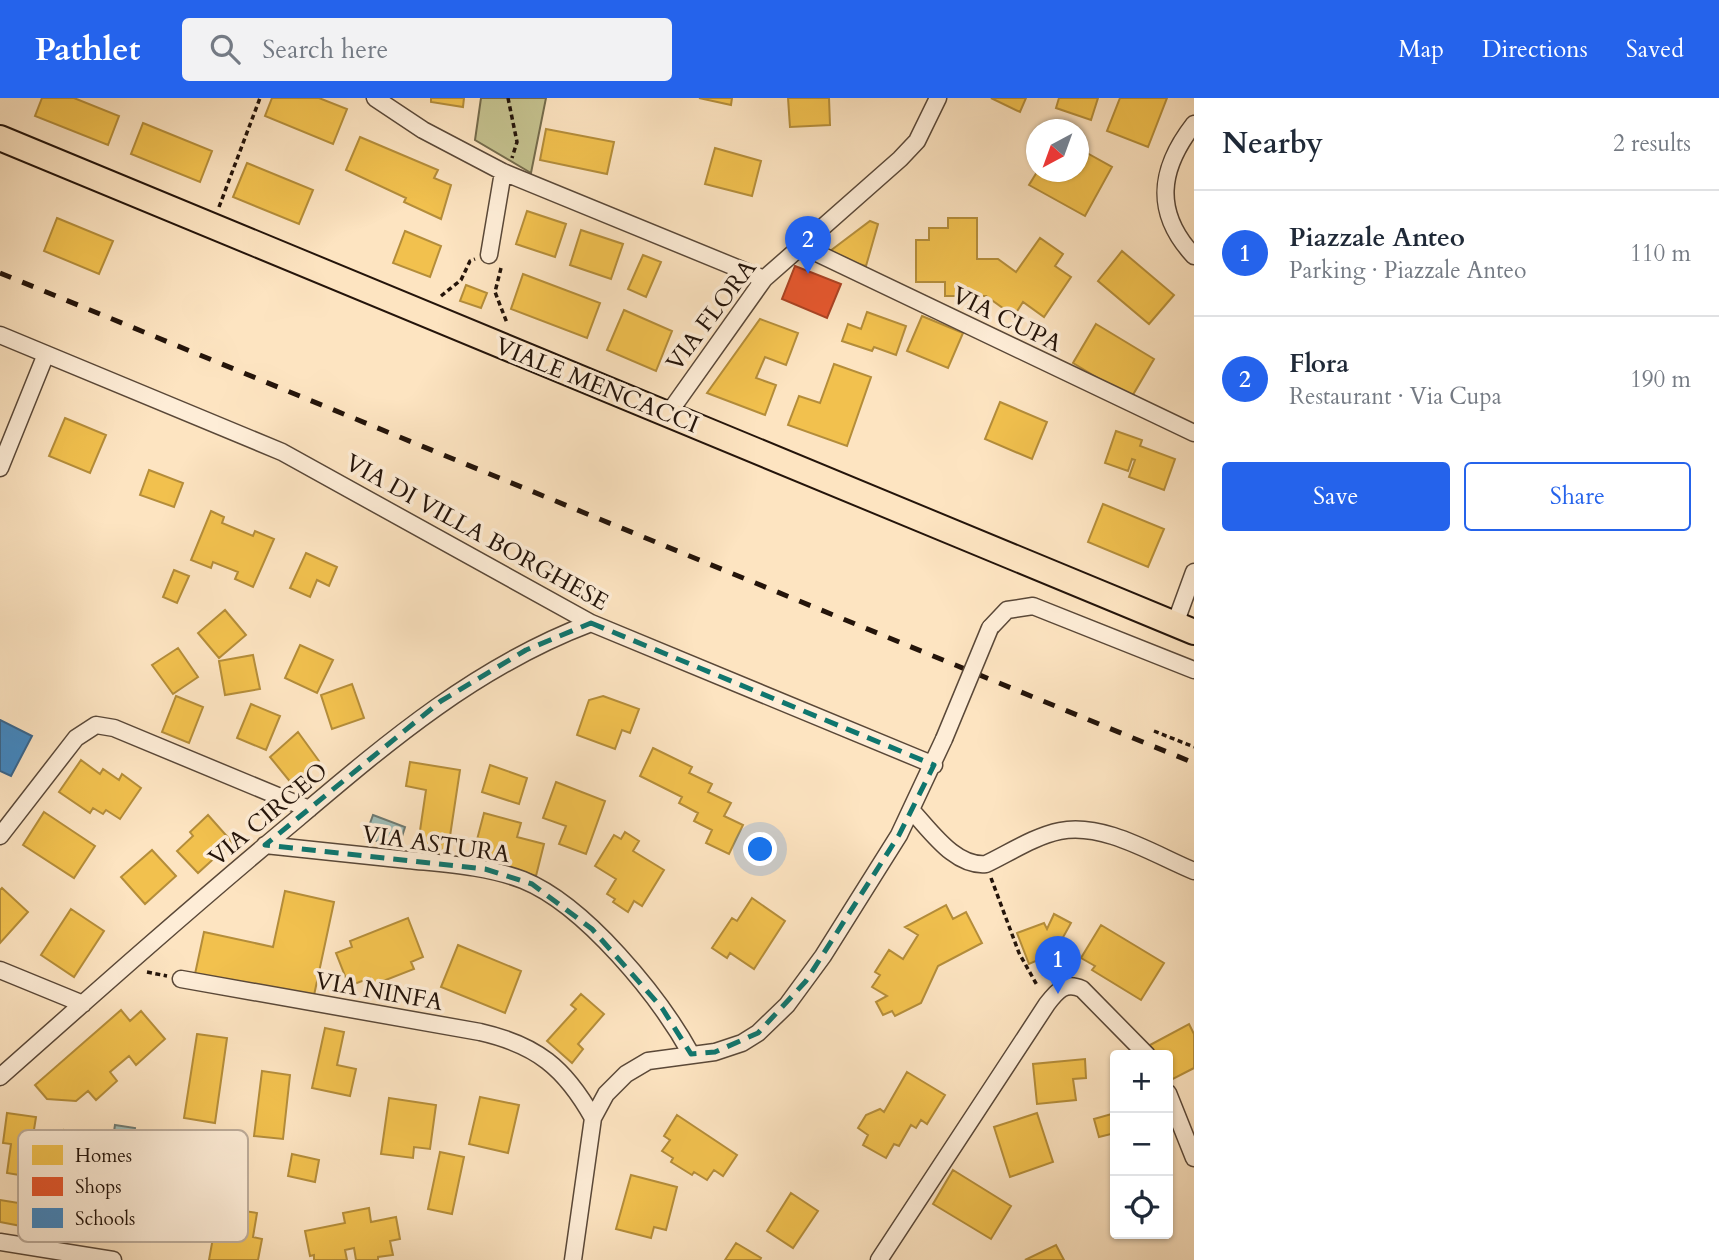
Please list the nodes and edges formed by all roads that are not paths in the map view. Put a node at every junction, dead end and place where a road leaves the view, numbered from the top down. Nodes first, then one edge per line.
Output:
1 (375, 98) edge
2 (939, 98) edge
3 (1194, 124) edge
4 (0, 138) edge
5 (503, 172) junction
6 (800, 245) junction
7 (489, 255) road end
8 (1194, 256) edge
9 (764, 279) junction
10 (0, 335) edge
11 (46, 354) junction
12 (668, 414) junction
13 (1194, 433) edge
14 (0, 468) edge
15 (1194, 572) edge
16 (591, 623) junction
17 (1185, 628) edge
18 (1194, 670) edge
19 (934, 765) junction
20 (309, 808) junction
21 (912, 811) junction
22 (0, 836) edge
23 (265, 845) junction
24 (1194, 872) edge
25 (0, 971) edge
26 (181, 979) road end
27 (83, 1004) junction
28 (1142, 1050) edge
29 (691, 1054) junction
30 (0, 1077) edge
31 (1173, 1106) edge
32 (593, 1118) junction
33 (1194, 1158) edge
34 (0, 1242) edge
35 (113, 1260) edge
36 (573, 1260) edge
37 (879, 1260) edge

1 - 5 street
2 - 6 street, VIA FLORA
3 - 8 street
4 - 12 main road, VIALE MENCACCI
5 - 7 street
5 - 9 street
6 - 9 street, VIA FLORA
6 - 13 street, VIA CUPA
9 - 12 street, VIA FLORA
10 - 11 street, VIA DI VILLA BORGHESE
11 - 14 street
11 - 16 street, VIA DI VILLA BORGHESE
12 - 17 main road, VIALE MENCACCI
15 - 17 street
16 - 19 street, VIA DI VILLA BORGHESE
16 - 20 street, VIA CIRCEO
18 - 19 street, bridge
19 - 21 street
20 - 22 street
20 - 23 street, VIA CIRCEO
21 - 24 street
21 - 29 street
23 - 27 street, VIA CIRCEO
23 - 29 street, VIA ASTURA
25 - 27 street
26 - 32 street, VIA NINFA
27 - 30 street, VIA CIRCEO
28 - 37 street
29 - 32 street
31 - 33 street
32 - 36 street
34 - 35 street

